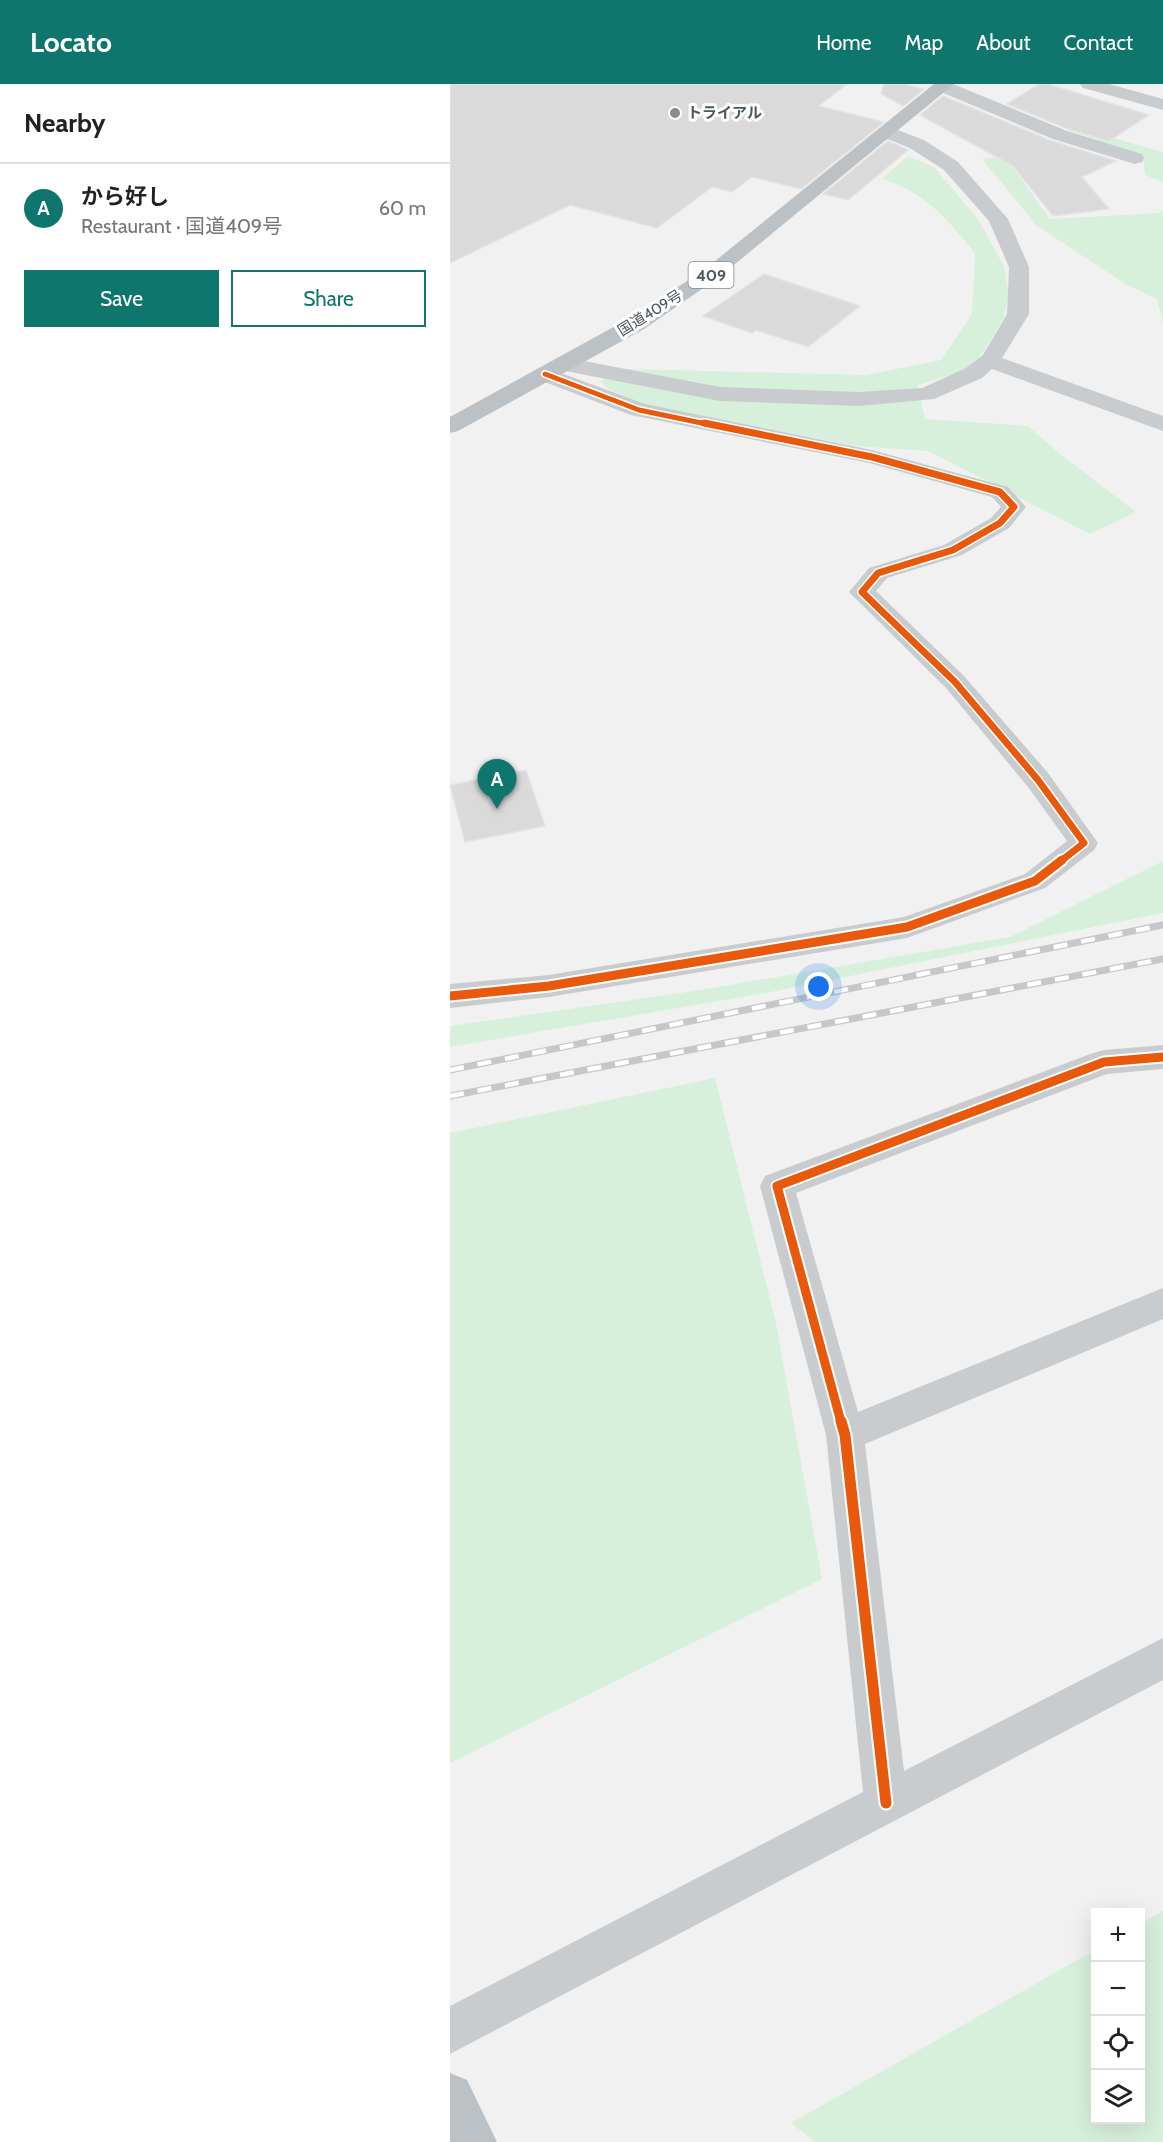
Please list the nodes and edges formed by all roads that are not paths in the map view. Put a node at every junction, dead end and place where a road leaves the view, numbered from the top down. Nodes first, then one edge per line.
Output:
1 (1089, 84) edge
2 (943, 85) edge
3 (1163, 105) edge
4 (887, 132) junction
5 (1135, 158) dead end
6 (989, 361) junction
7 (554, 369) junction
8 (1163, 424) edge
9 (450, 426) edge
10 (450, 996) edge
11 (1163, 1057) edge
12 (1163, 1303) edge
13 (845, 1435) junction
14 (1163, 1658) edge
15 (886, 1803) junction
16 (450, 2031) edge
17 (450, 2097) edge
18 (473, 2142) edge

1 - 3 street
2 - 4 highway, 国道409号 / 409
2 - 5 street
4 - 6 street
4 - 7 highway, 国道409号 / 409
6 - 7 street
6 - 8 street
7 - 9 highway, 国道409号 / 409
7 - 10 street
11 - 13 street
12 - 13 street
13 - 15 street
14 - 15 street
15 - 16 street
17 - 18 highway

